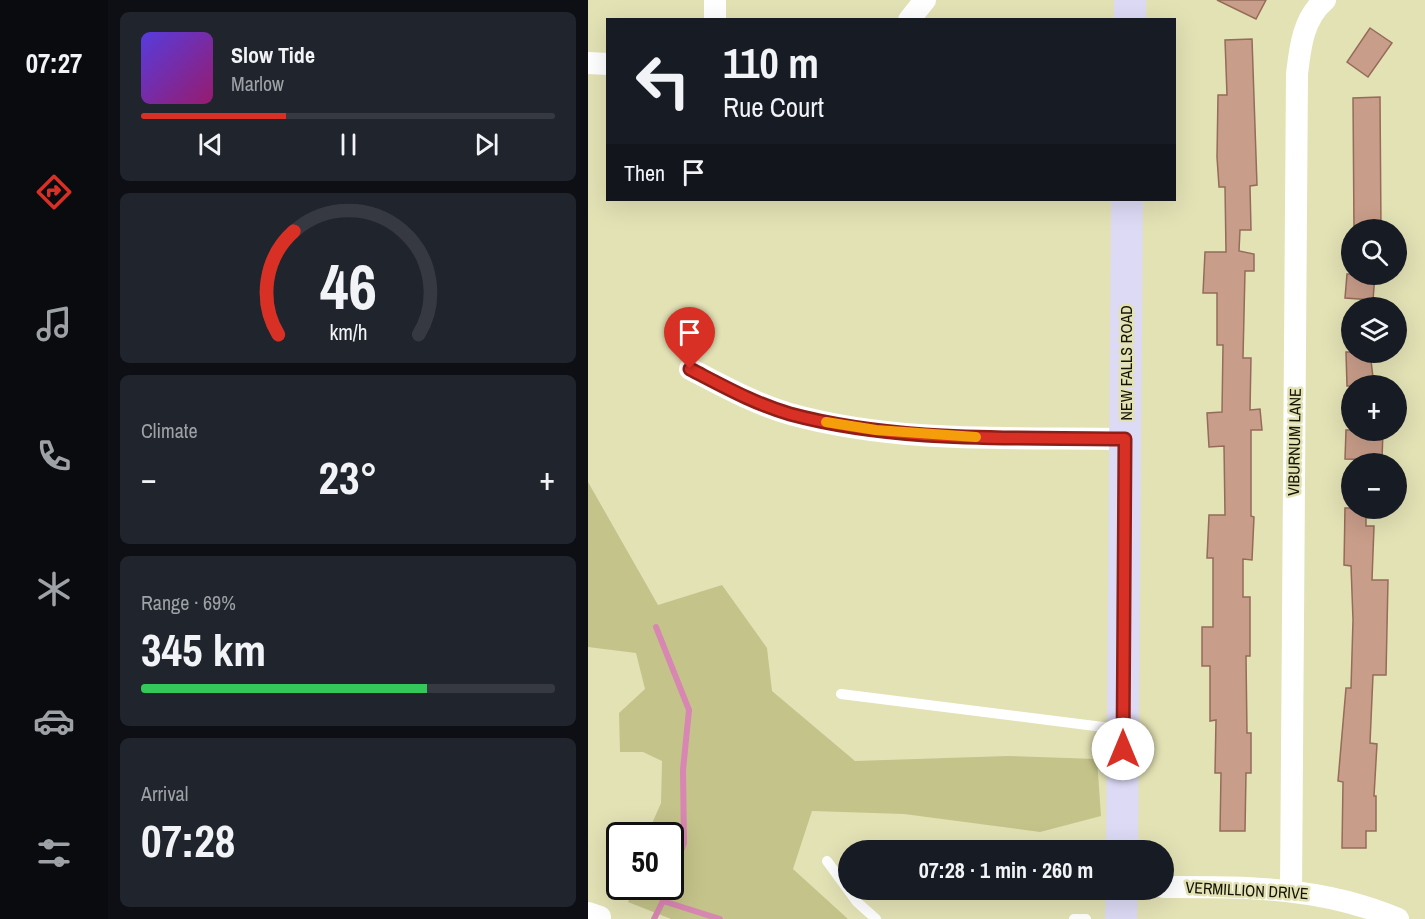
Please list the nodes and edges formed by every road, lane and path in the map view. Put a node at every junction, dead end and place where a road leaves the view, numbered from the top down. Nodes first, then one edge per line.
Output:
1 (715, 0) edge
2 (925, 0) edge
3 (1130, 0) edge
4 (1324, 0) edge
5 (715, 18) edge
6 (911, 18) edge
7 (1130, 18) edge
8 (588, 63) edge
9 (606, 64) edge
10 (1127, 201) edge
11 (690, 369) dead end
12 (1125, 439) junction
13 (841, 694) dead end
14 (1123, 729) junction
15 (1122, 840) edge
16 (827, 861) dead end
17 (1174, 887) edge
18 (1291, 891) junction
19 (1122, 900) edge
20 (876, 919) edge
21 (1074, 919) edge
22 (1086, 919) edge
23 (1121, 919) edge
24 (1398, 919) edge

1 - 5 street
2 - 6 street
3 - 7 main road
4 - 18 street, VIBURNUM LANE
8 - 9 street
10 - 12 main road, NEW FALLS ROAD
11 - 12 street
12 - 14 main road, NEW FALLS ROAD
13 - 14 lane
14 - 15 main road, NEW FALLS ROAD
16 - 20 lane
17 - 18 street, VERMILLION DRIVE
18 - 24 street, VERMILLION DRIVE
19 - 23 main road
21 - 22 lane

